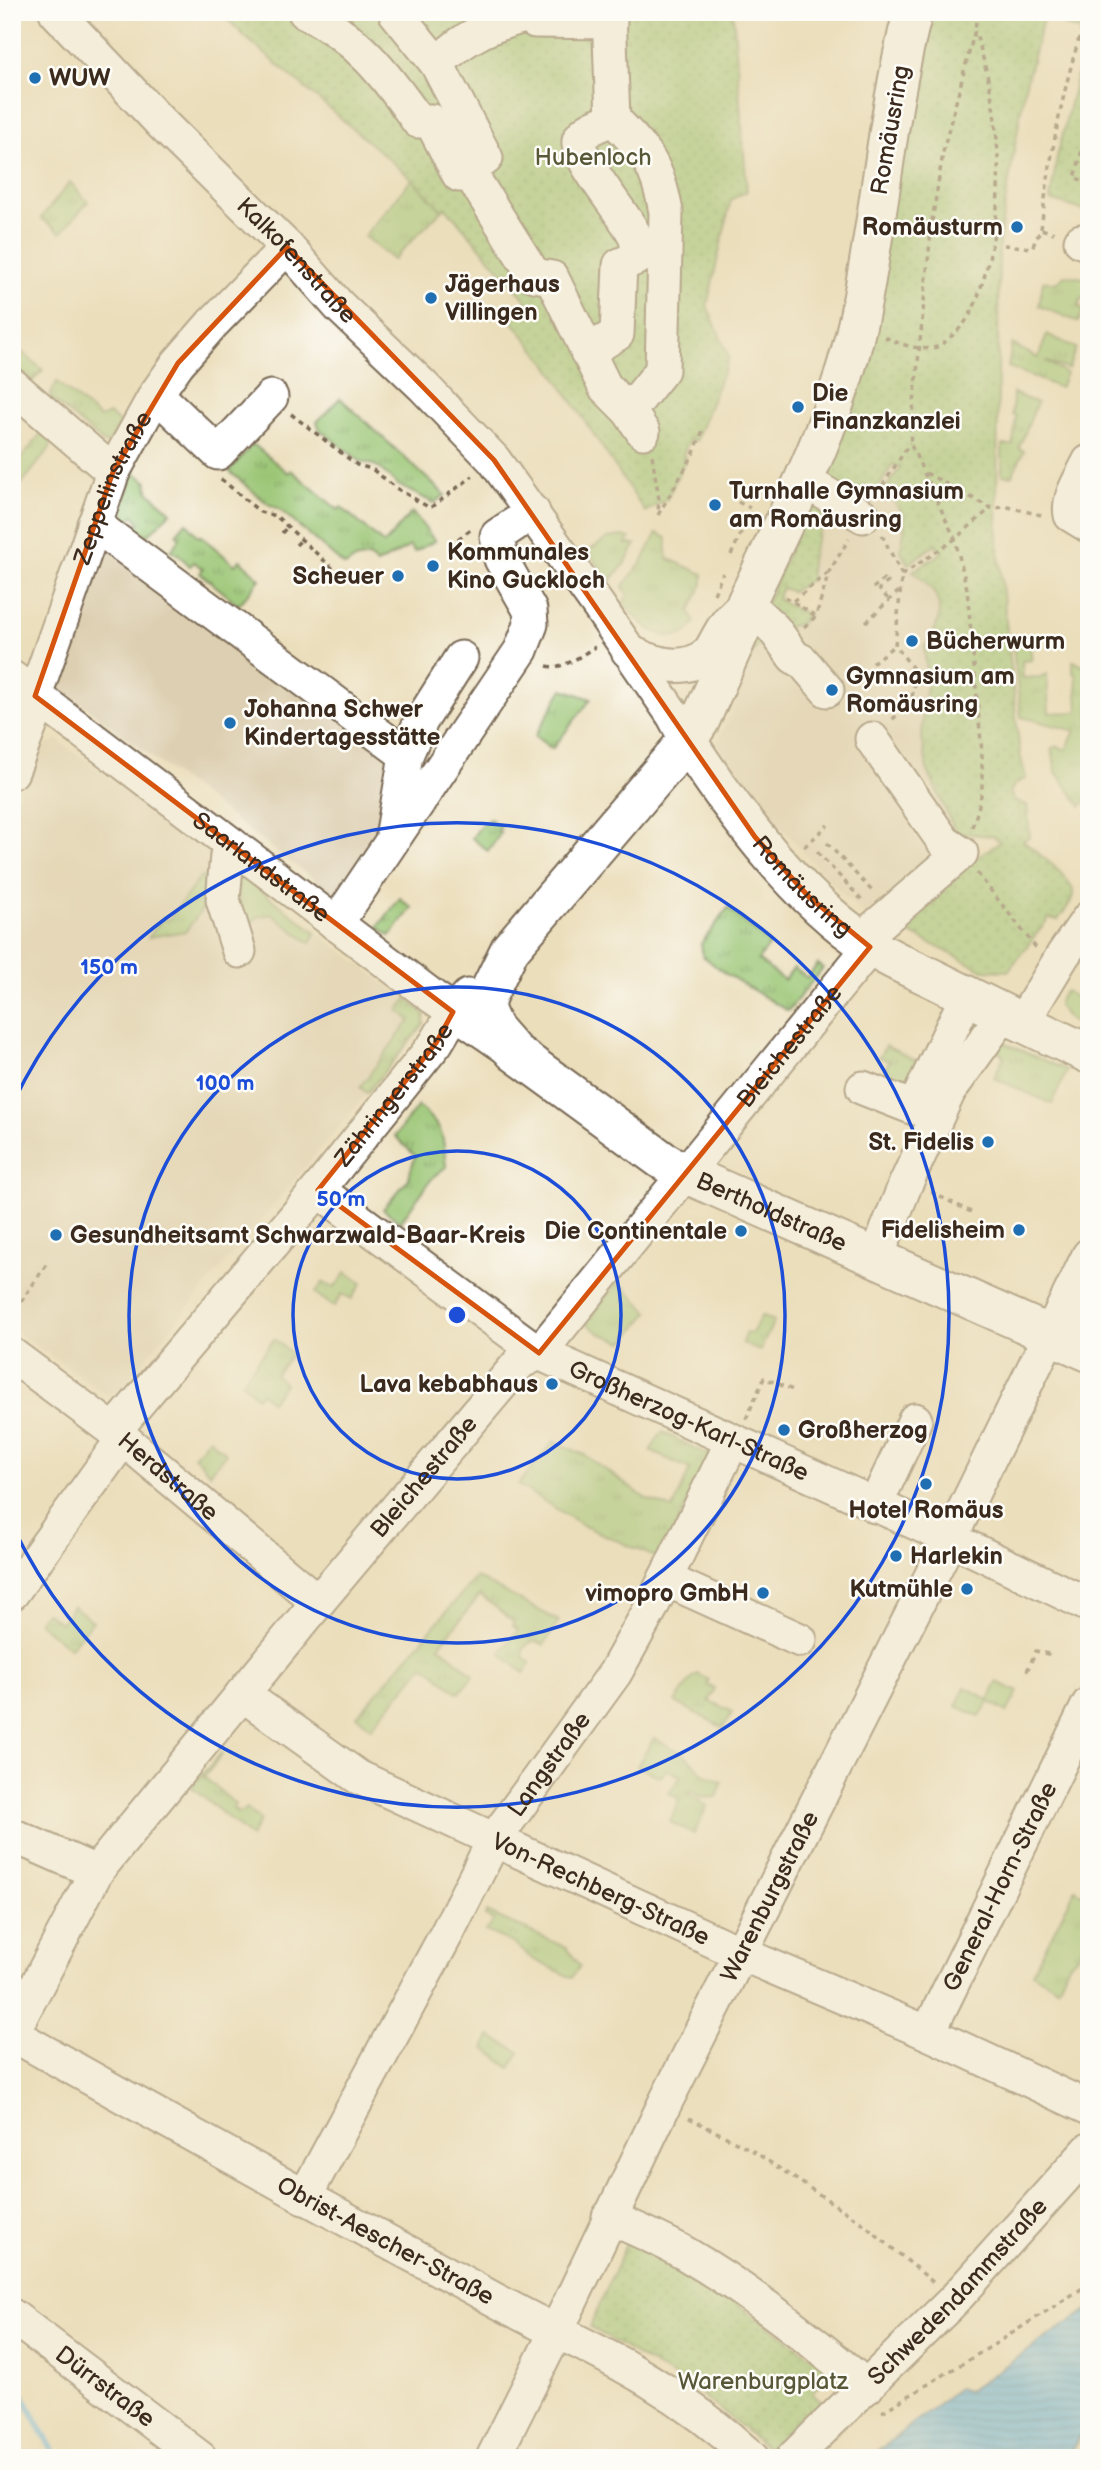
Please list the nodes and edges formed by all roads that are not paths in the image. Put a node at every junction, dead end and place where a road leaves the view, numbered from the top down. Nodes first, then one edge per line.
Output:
1 (56, 12) edge
2 (305, 12) edge
3 (395, 12) edge
4 (913, 12) edge
5 (609, 17) edge
6 (493, 18) edge
7 (437, 64) junction
8 (613, 119) junction
9 (468, 170) junction
10 (287, 247) junction
11 (587, 352) junction
12 (12, 385) edge
13 (156, 394) junction
14 (271, 397) road end
15 (1089, 462) edge
16 (113, 472) junction
17 (803, 480) junction
18 (533, 512) junction
19 (866, 512) road end
20 (1080, 520) edge
21 (94, 524) junction
22 (746, 603) junction
23 (628, 651) junction
24 (461, 658) dead end
25 (24, 687) edge
26 (827, 690) dead end
27 (872, 740) road end
28 (687, 741) junction
29 (406, 755) junction
30 (12, 772) edge
31 (391, 843) junction
32 (231, 844) junction
33 (1089, 918) edge
34 (337, 924) junction
35 (870, 947) junction
36 (510, 949) junction
37 (239, 951) dead end
38 (967, 996) junction
39 (454, 1013) junction
40 (1013, 1019) junction
41 (514, 1052) junction
42 (1089, 1054) edge
43 (863, 1088) dead end
44 (684, 1174) junction
45 (318, 1189) junction
46 (1089, 1255) edge
47 (876, 1258) junction
48 (1089, 1301) edge
49 (1089, 1328) edge
50 (1050, 1335) junction
51 (1089, 1352) edge
52 (539, 1353) junction
53 (12, 1355) edge
54 (915, 1420) dead end
55 (118, 1435) junction
56 (734, 1442) junction
57 (875, 1506) junction
58 (950, 1539) junction
59 (665, 1579) junction
60 (12, 1593) edge
61 (318, 1602) junction
62 (1089, 1605) edge
63 (800, 1640) dead end
64 (243, 1694) junction
65 (1089, 1704) edge
66 (12, 1835) edge
67 (494, 1840) junction
68 (96, 1872) junction
69 (743, 1954) junction
70 (928, 2033) junction
71 (12, 2034) edge
72 (1089, 2108) edge
73 (1089, 2150) edge
74 (303, 2198) junction
75 (609, 2217) junction
76 (12, 2316) edge
77 (557, 2330) junction
78 (869, 2402) junction
79 (200, 2458) edge
80 (493, 2458) edge
81 (752, 2458) edge
82 (793, 2458) edge

1 - 10 street, Kalkofenstraße
2 - 9 street
3 - 7 street
4 - 17 main road, Romäusring
5 - 6 street
5 - 8 street
6 - 7 street
7 - 9 street
8 - 11 street
8 - 11 street
9 - 11 street
10 - 13 street, Zeppelinstraße
10 - 18 street, Kalkofenstraße
12 - 16 street
13 - 14 street
13 - 16 street, Zeppelinstraße
15 - 20 street
16 - 21 street, Zeppelinstraße
17 - 19 street
17 - 22 main road, Romäusring
18 - 23 street, Kalkofenstraße
18 - 31 street
21 - 25 street, Zeppelinstraße
21 - 29 street
22 - 23 street, Romäusring
22 - 26 street
22 - 28 main road, Romäusring
23 - 28 street, Kalkofenstraße
24 - 29 street
25 - 30 street, Zeppelinstraße
25 - 32 street, Saarlandstraße
27 - 35 street, Bleichestraße
28 - 35 main road, Romäusring
28 - 36 main road, Zähringerstraße
29 - 31 street
31 - 34 street
32 - 34 street, Saarlandstraße
32 - 37 street
33 - 40 street
34 - 39 street, Saarlandstraße
35 - 38 main road, Romäusring
35 - 44 street, Bleichestraße
36 - 39 street, Zähringerstraße
36 - 41 main road, Zähringerstraße
38 - 40 main road, Romäusring
38 - 43 street
39 - 41 street, Saarlandstraße
39 - 45 street, Zähringerstraße
40 - 42 main road, Romäusring
40 - 47 street
41 - 44 main road, Bertholdstraße
44 - 47 main road, Bertholdstraße
44 - 52 street, Bleichestraße
45 - 52 street, Großherzog-Karl-Straße
45 - 55 street, Zähringerstraße
46 - 50 street, Warenburgstraße
47 - 50 main road, Bertholdstraße
48 - 50 main road, Warenburgstraße
49 - 50 main road
50 - 51 main road, Bertholdstraße
50 - 58 street, Warenburgstraße
52 - 56 street, Großherzog-Karl-Straße
52 - 61 street, Bleichestraße
53 - 55 street, Herdstraße
54 - 57 street
55 - 60 street, Zähringerstraße
55 - 61 street, Herdstraße
56 - 57 street, Großherzog-Karl-Straße
56 - 59 street, Langstraße
57 - 58 street, Großherzog-Karl-Straße
58 - 62 street, Großherzog-Karl-Straße
58 - 69 street, Warenburgstraße
59 - 63 street
59 - 67 street, Langstraße
61 - 64 street, Bleichestraße
64 - 67 street, Von-Rechberg-Straße
64 - 68 street, Bleichestraße
65 - 70 street, General-Horn-Straße
66 - 68 street
67 - 69 street, Von-Rechberg-Straße
67 - 74 street, Langstraße
68 - 71 street, Bleichestraße
69 - 70 street, Von-Rechberg-Straße
69 - 75 street, Warenburgstraße
70 - 72 street, Von-Rechberg-Straße
71 - 74 street, Obrist-Aescher-Straße
73 - 78 street, Schwedendammstraße
74 - 77 street, Obrist-Aescher-Straße
75 - 77 street, Warenburgstraße
75 - 78 street
76 - 79 street, Dürrstraße
77 - 80 street, Warenburgstraße
77 - 81 street, Obrist-Aescher-Straße
78 - 82 street, Schwedendammstraße

